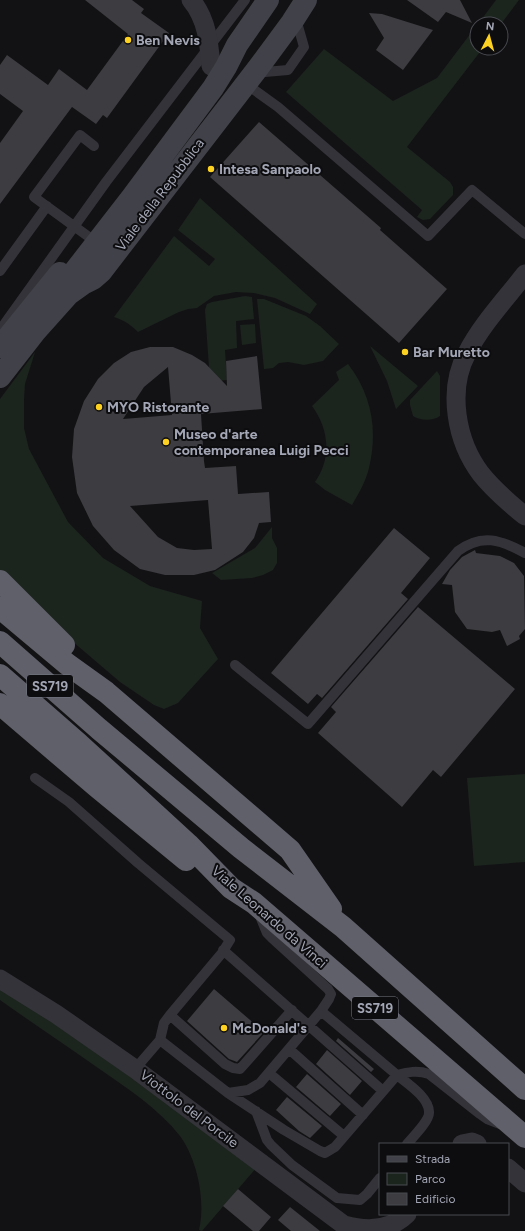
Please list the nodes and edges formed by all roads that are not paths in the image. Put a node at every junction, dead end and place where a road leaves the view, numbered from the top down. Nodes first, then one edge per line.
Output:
1 (191, 0) edge
2 (245, 0) edge
3 (249, 0) edge
4 (268, 0) edge
5 (306, 0) edge
6 (210, 56) junction
7 (252, 76) junction
8 (94, 146) dead end
9 (47, 206) junction
10 (82, 231) junction
11 (525, 234) edge
12 (0, 271) edge
13 (525, 274) edge
14 (0, 330) edge
15 (0, 347) edge
16 (0, 376) edge
17 (525, 516) edge
18 (525, 553) edge
19 (0, 581) edge
20 (0, 608) edge
21 (0, 642) edge
22 (235, 665) dead end
23 (0, 676) edge
24 (103, 690) junction
25 (0, 704) edge
26 (0, 718) edge
27 (36, 778) dead end
28 (97, 787) junction
29 (231, 888) junction
30 (254, 903) junction
31 (343, 927) junction
32 (223, 950) junction
33 (0, 979) edge
34 (292, 1010) junction
35 (321, 1011) junction
36 (170, 1015) junction
37 (309, 1025) junction
38 (160, 1040) junction
39 (289, 1049) junction
40 (135, 1069) junction
41 (269, 1073) junction
42 (397, 1075) junction
43 (525, 1089) edge
44 (383, 1092) junction
45 (228, 1093) junction
46 (256, 1111) junction
47 (363, 1114) junction
48 (521, 1134) edge
49 (344, 1136) junction
50 (408, 1143) edge
51 (509, 1169) edge
52 (379, 1179) edge
53 (525, 1183) edge
54 (406, 1215) edge
55 (379, 1230) edge

1 - 6 street
2 - 6 lane
3 - 6 main road
4 - 16 main road, Viale della Repubblica
5 - 7 main road, Viale della Repubblica
6 - 10 main road
7 - 11 lane
7 - 16 main road, Viale della Repubblica
8 - 9 lane
9 - 10 lane
9 - 12 lane
10 - 14 lane
10 - 15 main road
13 - 17 street
18 - 22 lane
19 - 24 highway
20 - 24 highway
21 - 31 highway, SS719
23 - 29 highway, Viale Leonardo da Vinci / SS719
24 - 31 highway
25 - 28 highway
26 - 28 highway
27 - 32 lane
28 - 29 highway
29 - 30 highway, Viale Leonardo da Vinci / SS719
30 - 35 lane
30 - 48 highway, Viale Leonardo da Vinci / SS719
31 - 43 highway, SS719
32 - 34 lane
32 - 36 lane
33 - 40 street, Viottolo del Porcile
34 - 36 lane
34 - 37 lane
35 - 37 lane
35 - 42 lane
36 - 38 lane
37 - 39 lane
37 - 44 lane
38 - 40 lane
38 - 45 lane
39 - 41 lane
39 - 47 lane
40 - 55 street, Viottolo del Porcile
41 - 45 lane
41 - 49 lane
42 - 44 lane
42 - 48 lane
42 - 50 lane
44 - 47 lane
45 - 46 lane
46 - 49 lane
46 - 52 lane
47 - 49 lane
51 - 53 street
54 - 55 street, Viottolo del Porcile

